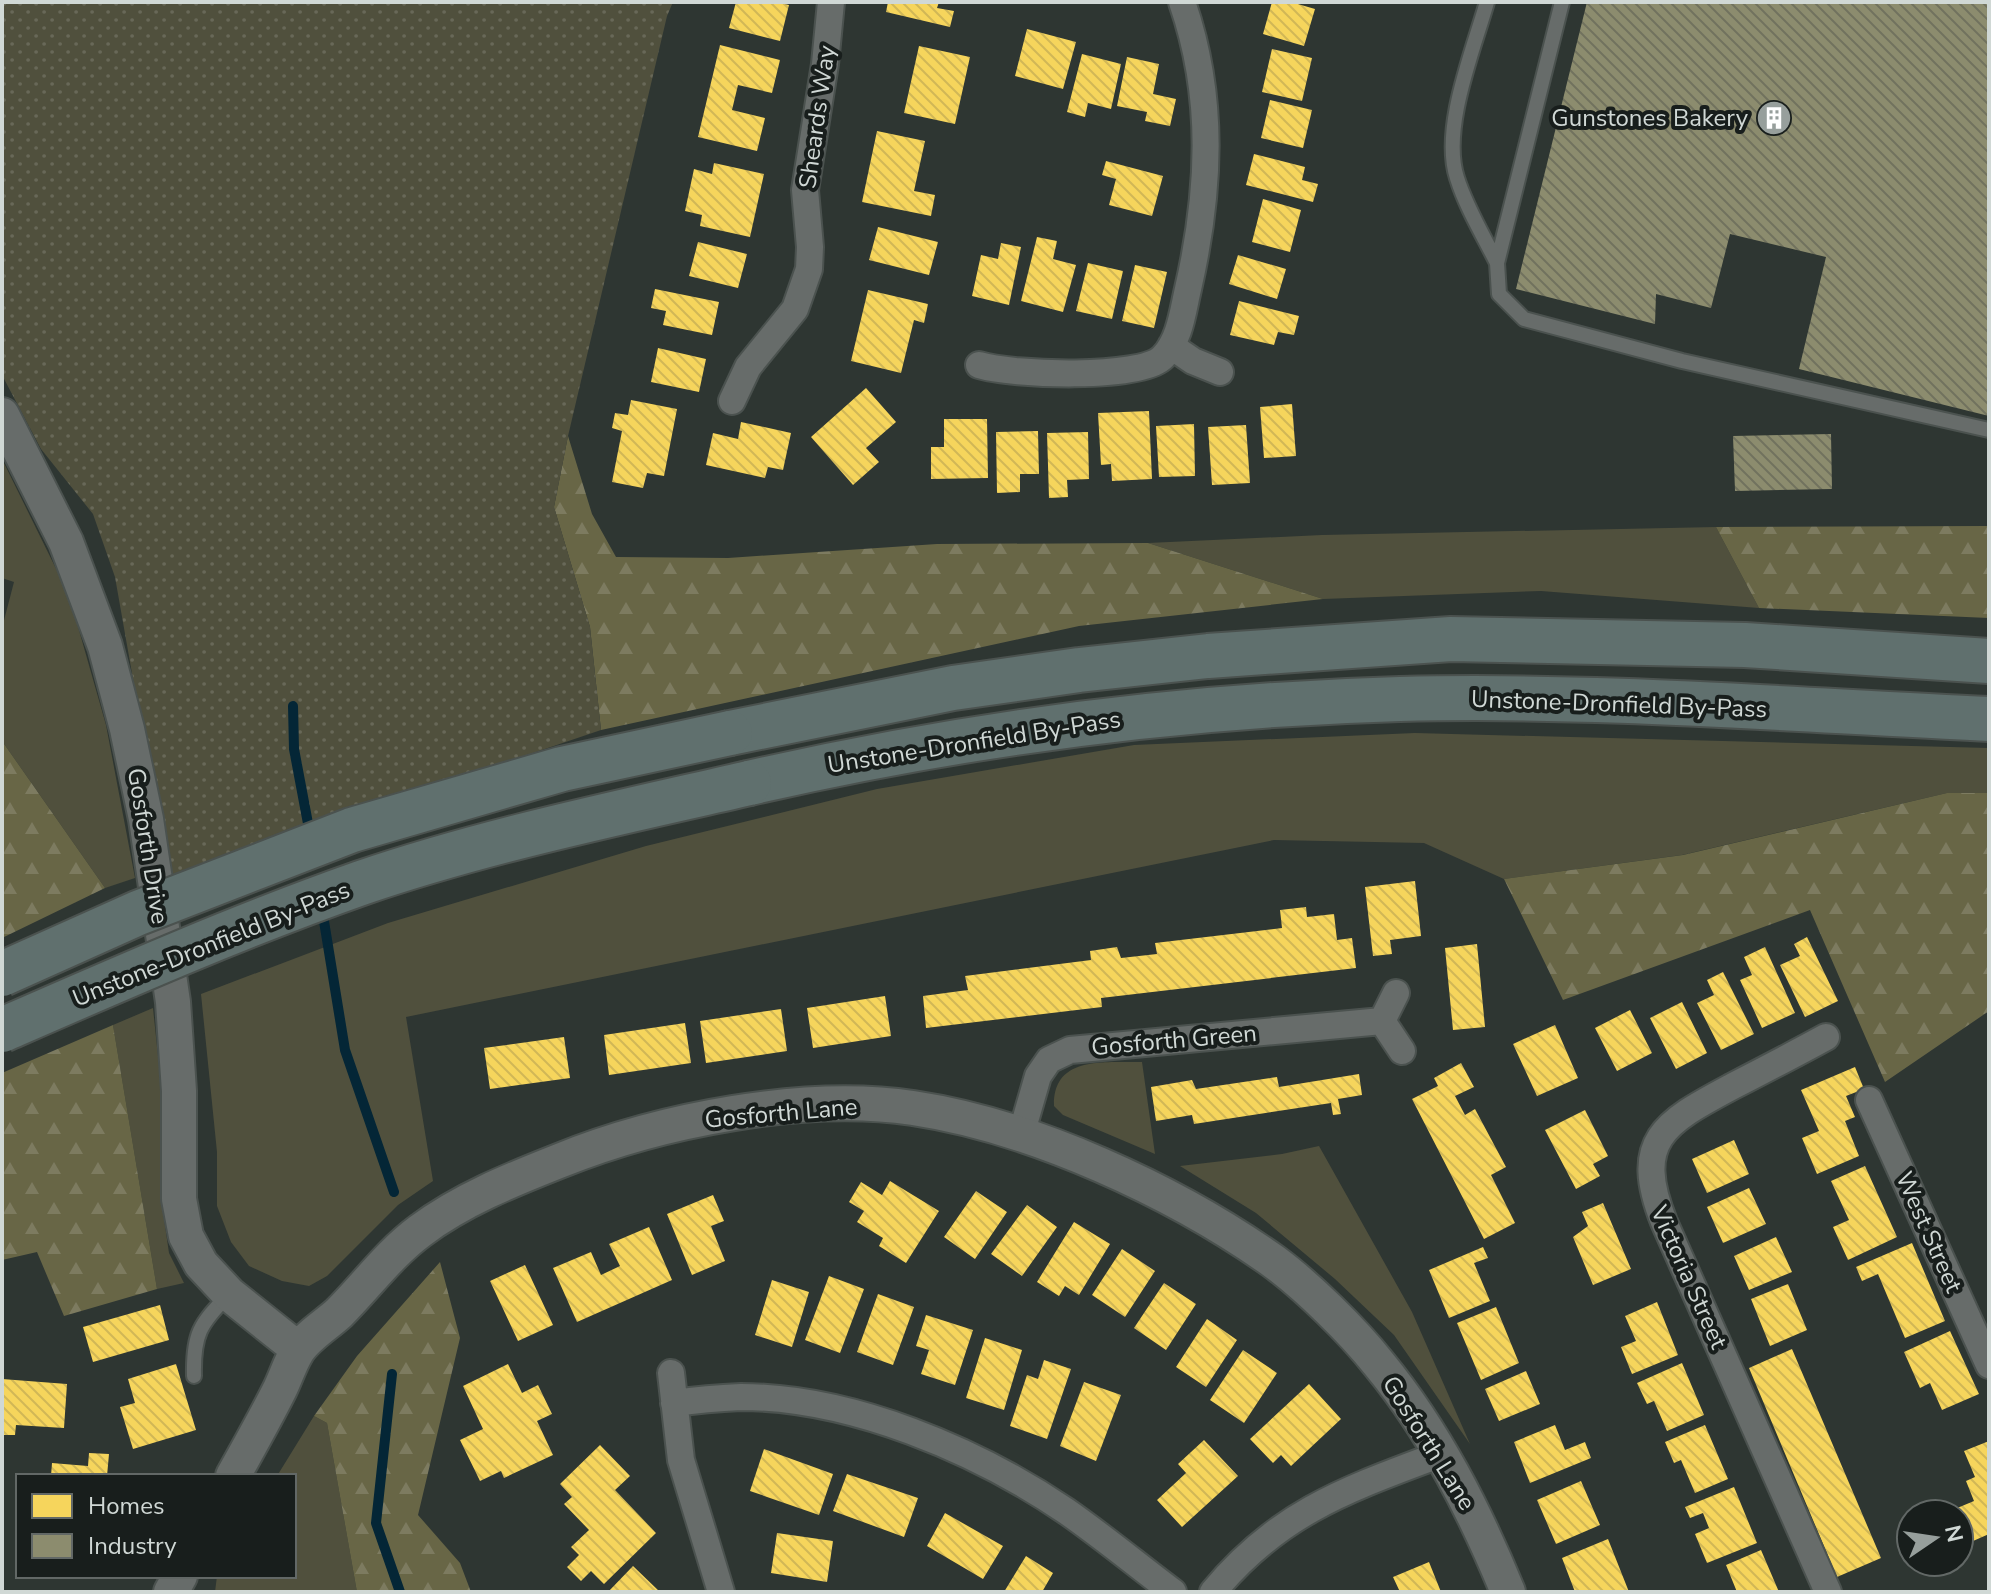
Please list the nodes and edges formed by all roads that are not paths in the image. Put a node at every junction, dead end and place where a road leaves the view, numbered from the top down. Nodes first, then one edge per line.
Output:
1 (831, 2) edge
2 (1182, 2) edge
3 (1487, 2) edge
4 (1562, 2) edge
5 (1497, 263) junction
6 (1171, 346) junction
7 (979, 365) dead end
8 (1220, 372) dead end
9 (732, 401) dead end
10 (2, 415) edge
11 (1989, 430) edge
12 (1989, 661) edge
13 (1989, 719) edge
14 (2, 974) edge
15 (1396, 993) dead end
16 (1382, 1021) junction
17 (2, 1030) edge
18 (1826, 1037) dead end
19 (1402, 1051) dead end
20 (1869, 1100) dead end
21 (1021, 1135) junction
22 (229, 1294) junction
23 (298, 1349) junction
24 (1989, 1365) edge
25 (671, 1373) dead end
26 (194, 1376) dead end
27 (674, 1403) junction
28 (1441, 1454) junction
29 (234, 1474) edge
30 (721, 1592) edge
31 (1173, 1592) edge
32 (1213, 1592) edge
33 (1508, 1592) edge
34 (1828, 1592) edge

1 - 9 street, Sheards Way
2 - 6 street
3 - 5 lane
4 - 5 lane
5 - 11 lane
6 - 7 street
6 - 8 street
10 - 22 street, Gosforth Drive
12 - 14 highway, bridge
13 - 17 highway, Unstone-Dronfield By-Pass, bridge
15 - 16 street
16 - 19 street
16 - 21 street, Gosforth Green
18 - 34 street, Victoria Street
20 - 24 street, West Street
21 - 23 street, Gosforth Lane
21 - 28 street, Gosforth Lane
22 - 23 street, Gosforth Drive
22 - 26 lane
23 - 29 street, Gosforth Lane
25 - 27 street
27 - 30 street
27 - 31 street
28 - 32 street
28 - 33 street, Gosforth Lane

